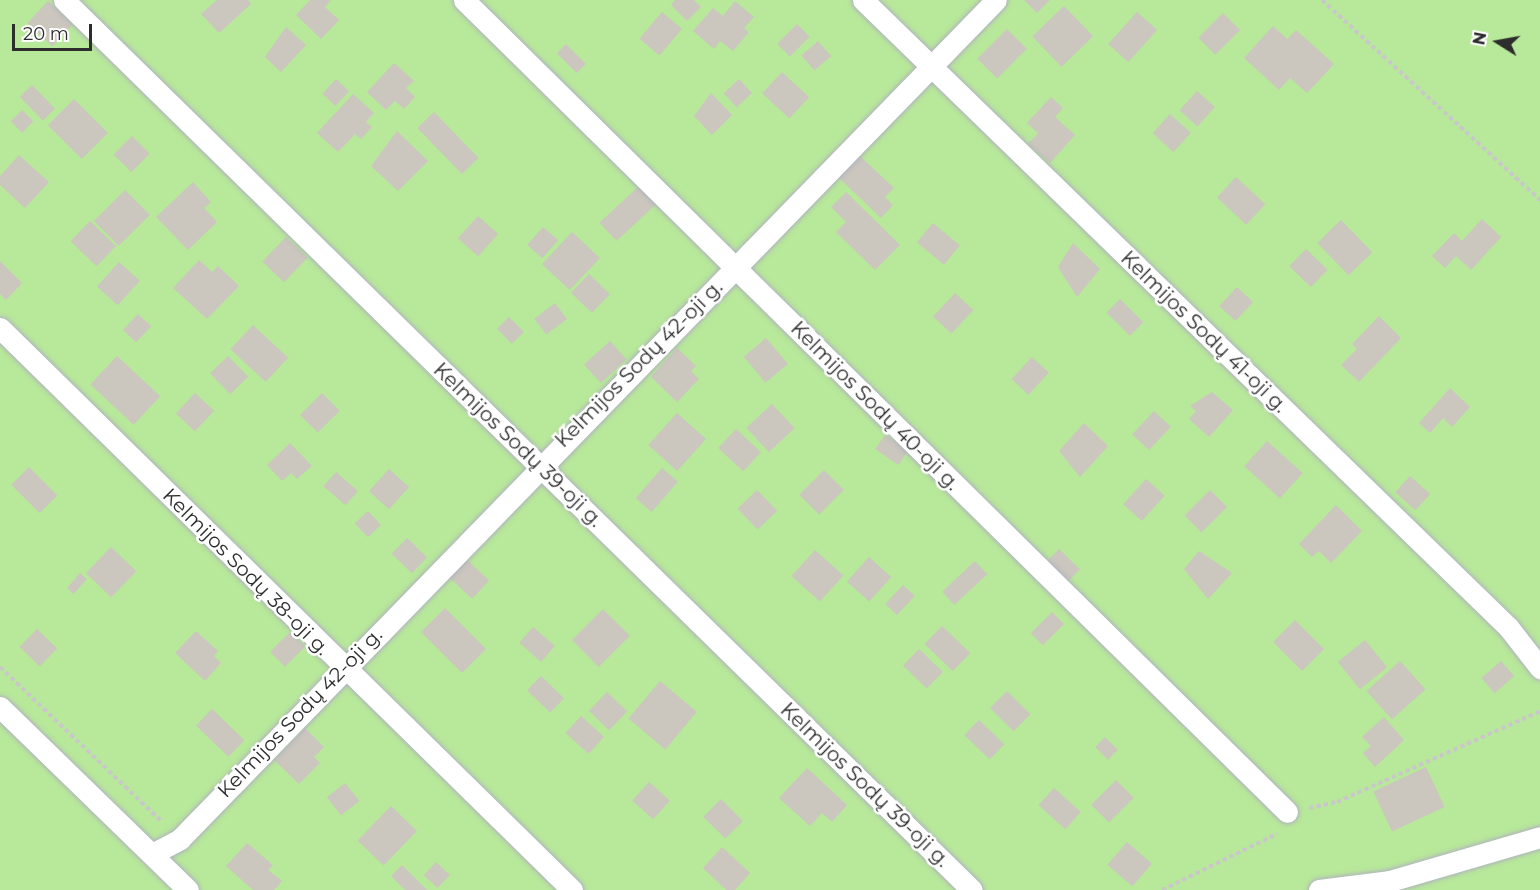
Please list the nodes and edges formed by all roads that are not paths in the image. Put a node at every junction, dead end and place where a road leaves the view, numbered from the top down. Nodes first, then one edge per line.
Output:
1 (63, 0) edge
2 (464, 0) edge
3 (863, 0) edge
4 (996, 0) edge
5 (931, 67) junction
6 (736, 266) junction
7 (0, 328) edge
8 (539, 465) junction
9 (343, 668) junction
10 (1540, 668) edge
11 (0, 707) edge
12 (1287, 812) road end
13 (1540, 837) edge
14 (154, 853) junction
15 (1394, 886) edge
16 (188, 890) edge
17 (572, 890) edge
18 (972, 890) edge
19 (1319, 890) edge

1 - 8 street, Kelmijos Sodų 39-oji g.
2 - 6 street, Kelmijos Sodų 40-oji g.
3 - 5 street, Kelmijos Sodų 41-oji g.
4 - 5 street, Kelmijos Sodų 42-oji g.
5 - 6 street, Kelmijos Sodų 42-oji g.
5 - 10 street, Kelmijos Sodų 41-oji g.
6 - 8 street, Kelmijos Sodų 42-oji g.
6 - 12 street, Kelmijos Sodų 40-oji g.
7 - 9 street, Kelmijos Sodų 38-oji g.
8 - 9 street, Kelmijos Sodų 42-oji g.
8 - 18 street, Kelmijos Sodų 39-oji g.
9 - 14 street, Kelmijos Sodų 42-oji g.
9 - 17 street, Kelmijos Sodų 38-oji g.
11 - 14 street
13 - 15 street
14 - 16 street
15 - 19 street

